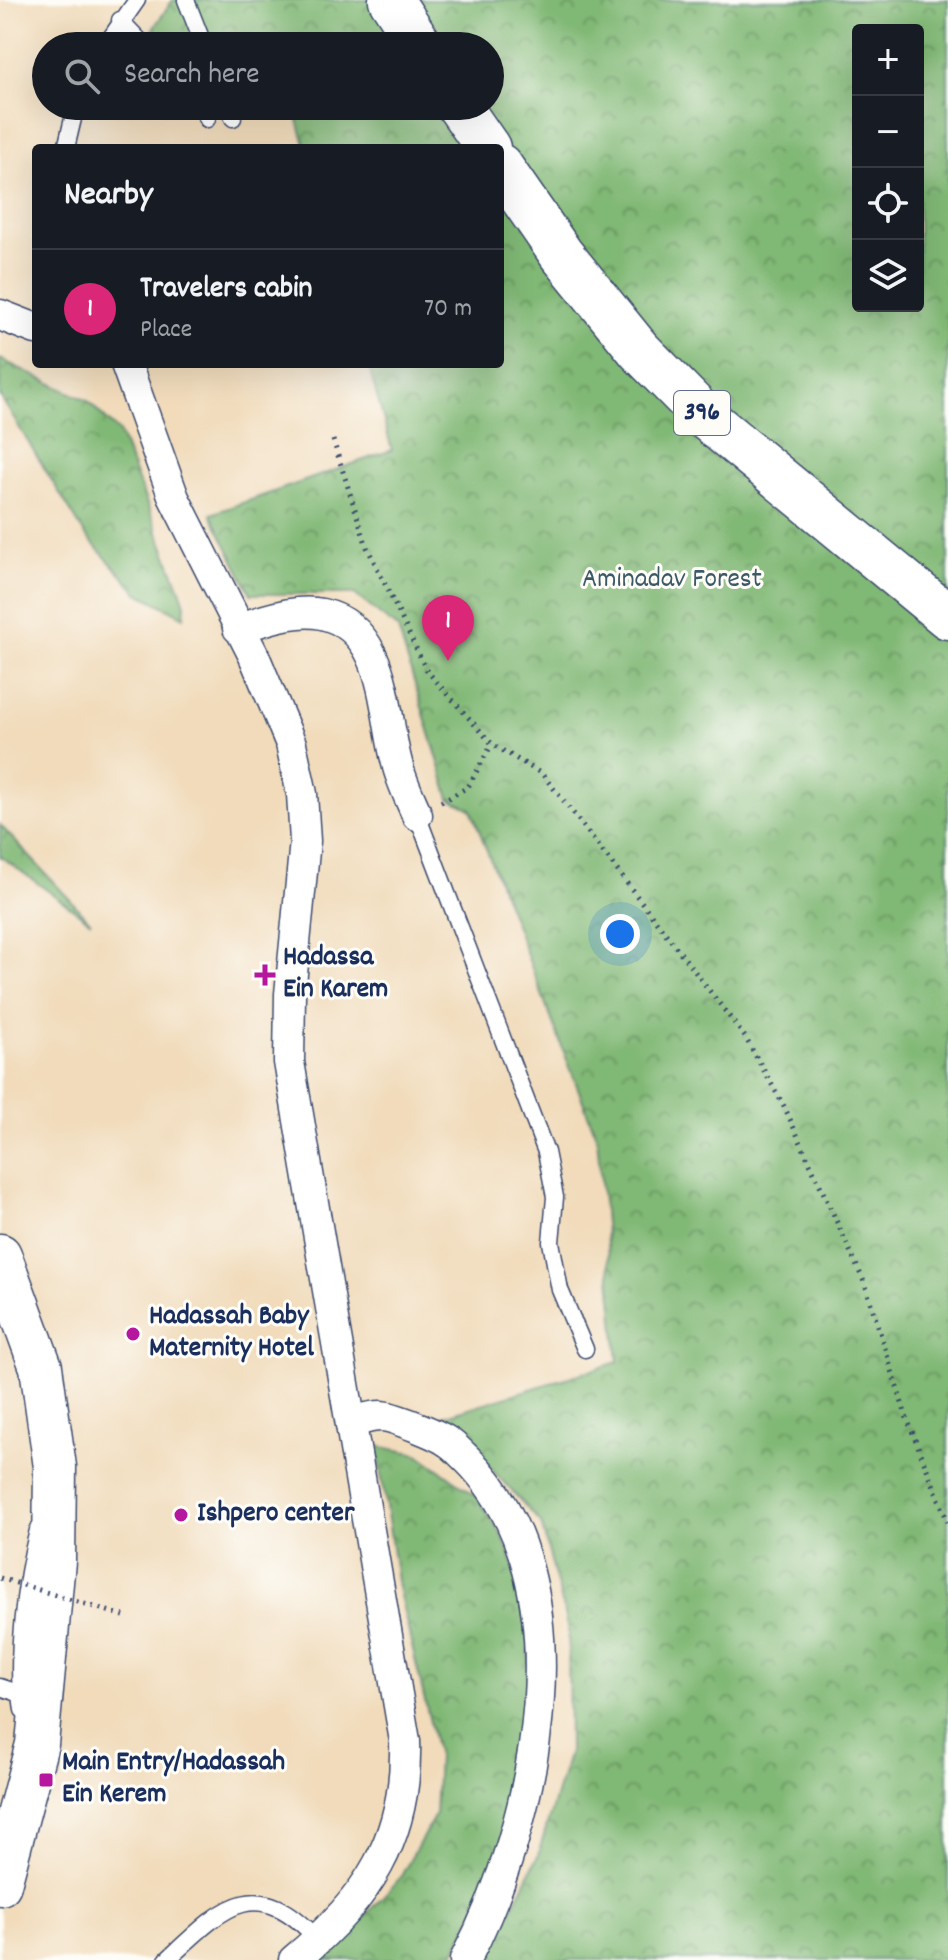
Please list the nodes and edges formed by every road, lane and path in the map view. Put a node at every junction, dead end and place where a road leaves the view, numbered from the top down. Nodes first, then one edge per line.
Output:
1 (137, 0) edge
2 (186, 0) edge
3 (391, 0) edge
4 (120, 20) junction
5 (113, 32) edge
6 (132, 32) edge
7 (199, 32) edge
8 (412, 32) edge
9 (73, 120) edge
10 (469, 120) edge
11 (67, 144) edge
12 (485, 144) edge
13 (504, 172) edge
14 (0, 315) edge
15 (32, 327) edge
16 (127, 368) edge
17 (333, 440) dead end
18 (948, 617) edge
19 (238, 628) junction
20 (492, 744) junction
21 (417, 815) junction
22 (0, 1255) edge
23 (11, 1315) edge
24 (585, 1349) dead end
25 (351, 1422) junction
26 (55, 1467) junction
27 (948, 1522) edge
28 (0, 1578) edge
29 (124, 1616) dead end
30 (0, 1687) edge
31 (21, 1694) junction
32 (37, 1744) junction
33 (0, 1884) edge
34 (318, 1940) junction
35 (167, 1960) edge
36 (294, 1960) edge
37 (465, 1960) edge

1 - 4 lane
2 - 7 lane
3 - 8 main road
4 - 5 lane
4 - 6 lane
9 - 11 lane
10 - 12 main road
13 - 18 main road, 396
14 - 15 street
16 - 19 street
17 - 20 path
19 - 21 street
19 - 25 street
20 - 21 path
20 - 27 path
21 - 24 lane
22 - 23 street
23 - 26 street
25 - 34 street
25 - 37 street
26 - 31 lane
26 - 32 street
28 - 29 path, bridge
30 - 31 lane
31 - 32 lane
32 - 33 street
34 - 35 lane
34 - 36 street

